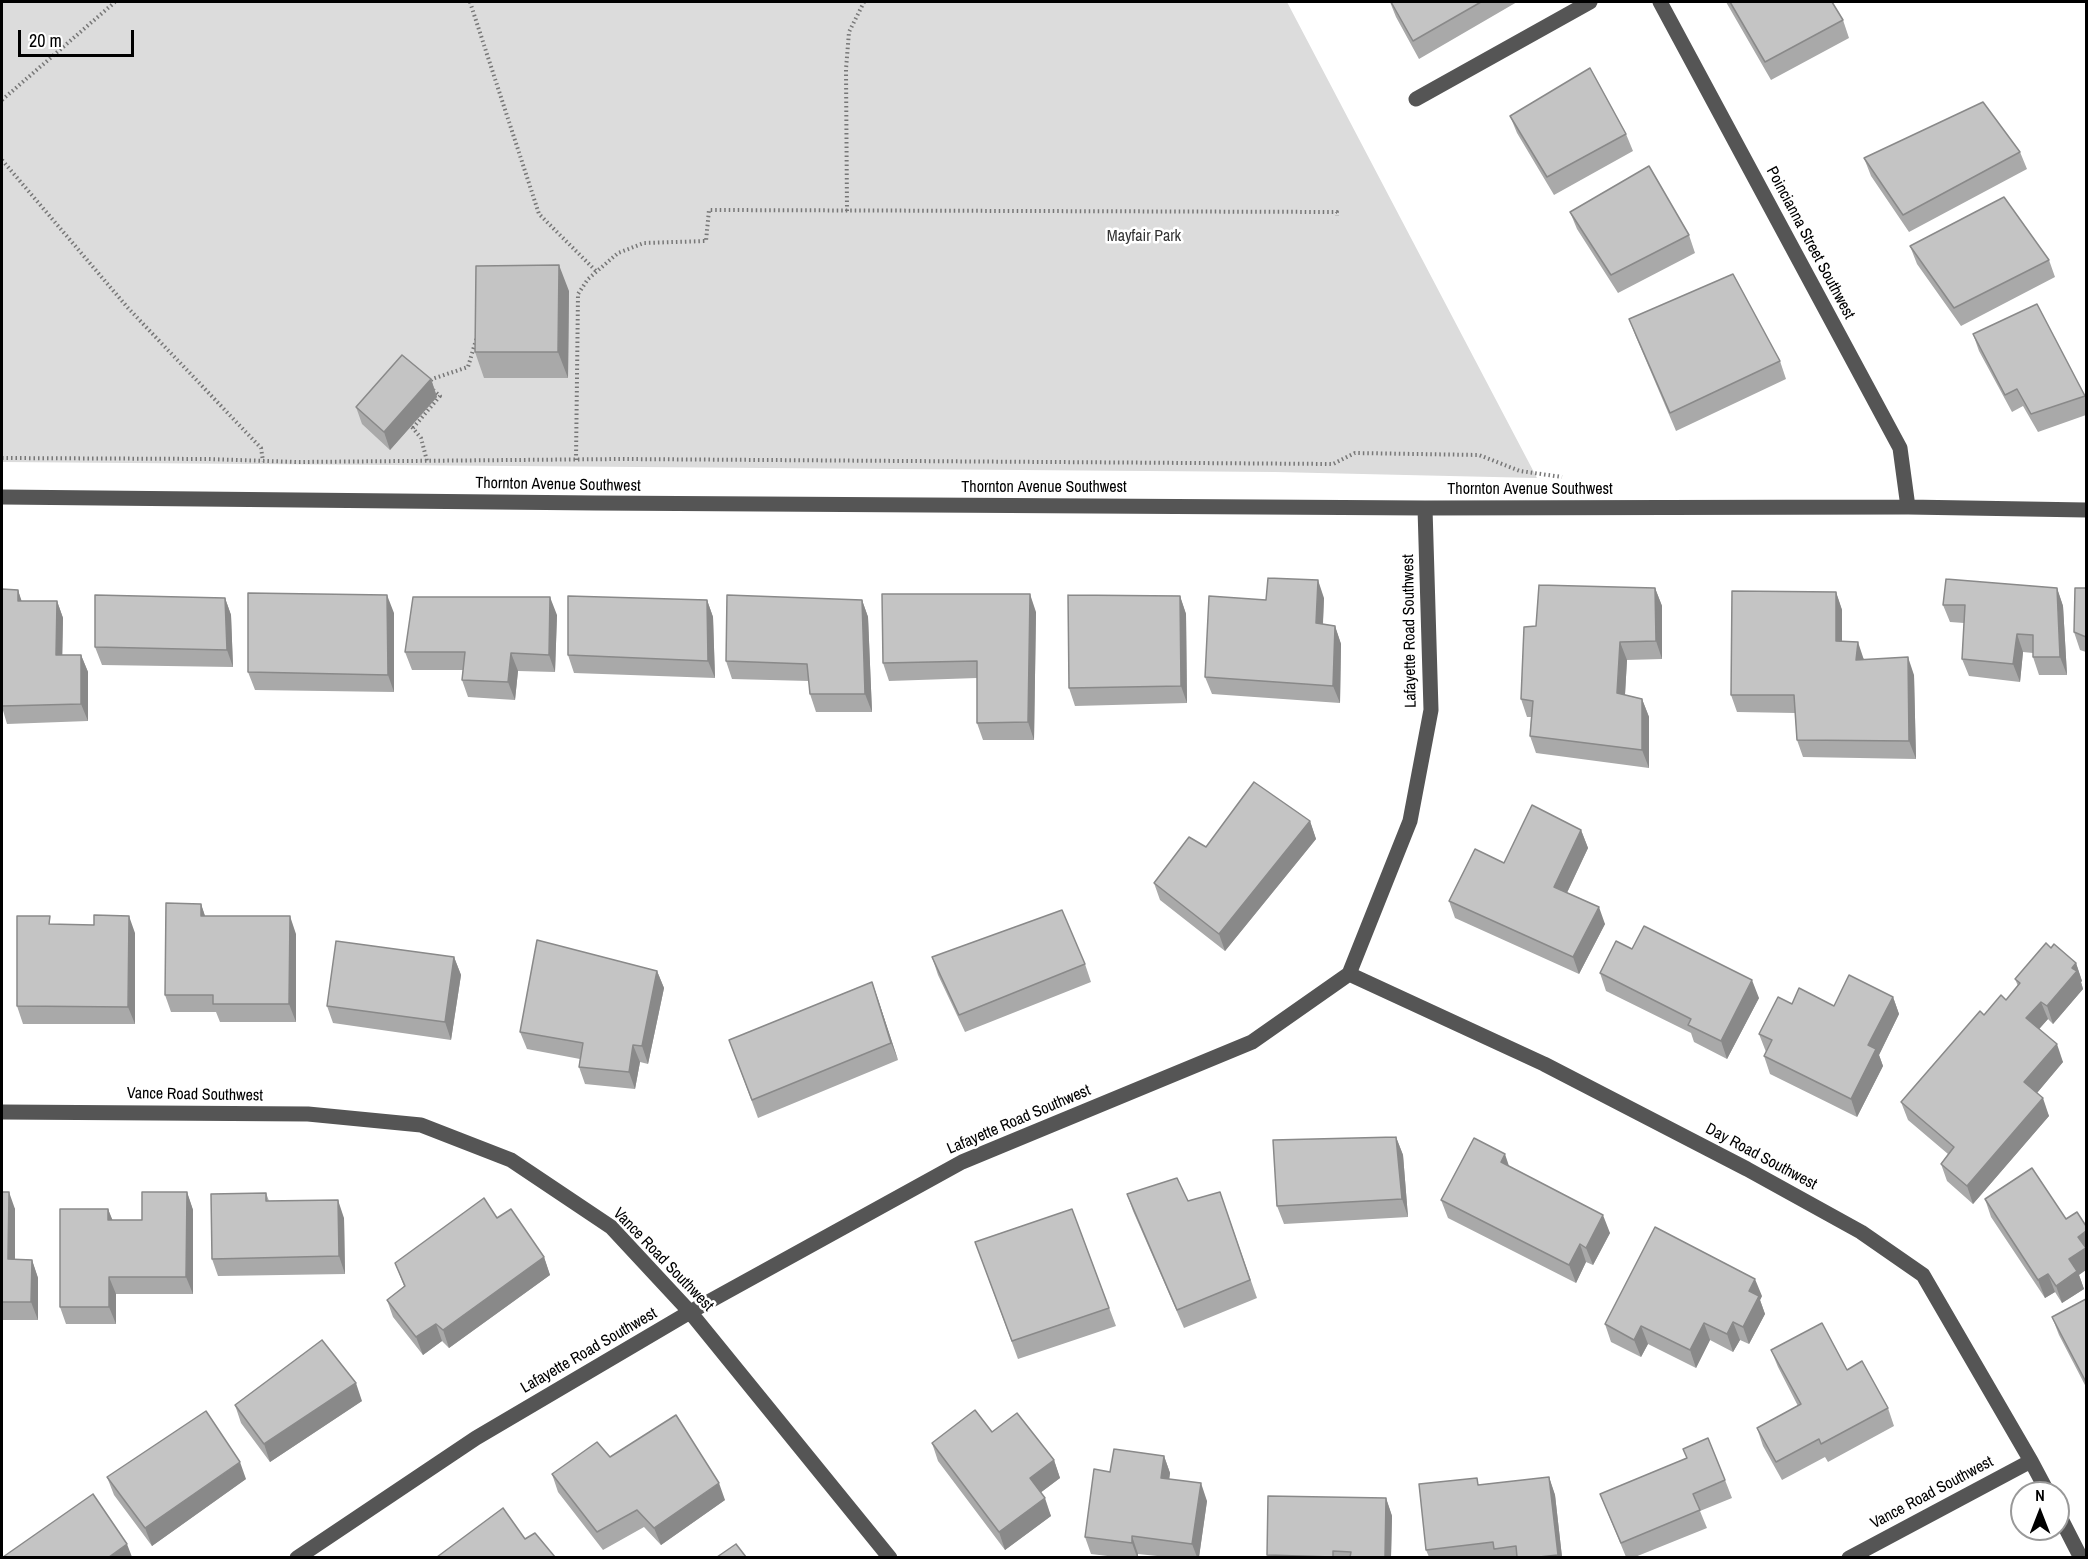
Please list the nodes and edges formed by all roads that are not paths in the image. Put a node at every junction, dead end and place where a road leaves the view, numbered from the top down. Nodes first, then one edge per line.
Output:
1 (1590, 2) edge
2 (1660, 2) edge
3 (1416, 99) dead end
4 (2, 497) edge
5 (1908, 507) junction
6 (1425, 508) junction
7 (2086, 510) edge
8 (1349, 974) junction
9 (2, 1112) edge
10 (690, 1312) junction
11 (2031, 1461) junction
12 (2042, 1481) edge
13 (2070, 1535) edge
14 (297, 1557) edge
15 (890, 1557) edge
16 (1849, 1557) edge
17 (2081, 1557) edge

1 - 3 street
2 - 5 street, Poincianna Street Southwest
4 - 6 street, Thornton Avenue Southwest
5 - 6 street, Thornton Avenue Southwest
5 - 7 street, Thornton Avenue Southwest
6 - 8 street, Lafayette Road Southwest
8 - 10 street, Lafayette Road Southwest
8 - 11 street, Day Road Southwest
9 - 10 street, Vance Road Southwest
10 - 14 street, Lafayette Road Southwest
10 - 15 street, Vance Road Southwest
11 - 12 street, Day Road Southwest
11 - 16 street, Vance Road Southwest
13 - 17 street

